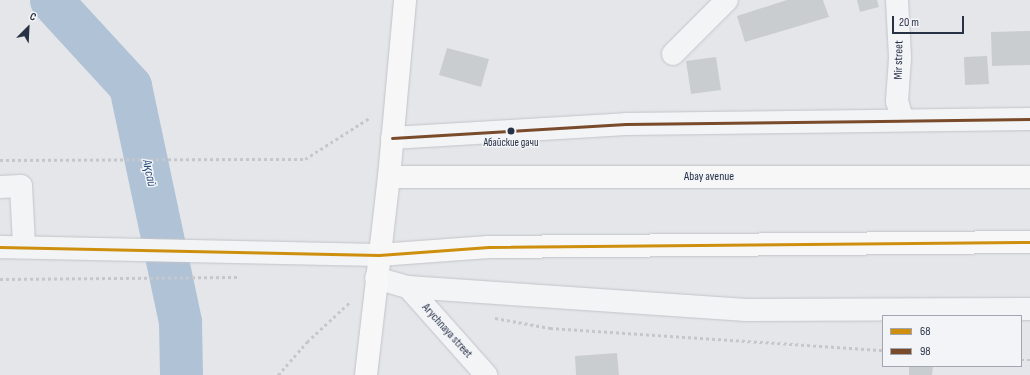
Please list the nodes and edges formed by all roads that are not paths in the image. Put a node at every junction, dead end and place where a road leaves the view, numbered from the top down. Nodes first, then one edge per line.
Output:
1 (405, 0) edge
2 (727, 0) edge
3 (897, 0) edge
4 (673, 54) dead end
5 (902, 119) junction
6 (1030, 119) edge
7 (392, 138) junction
8 (1030, 177) edge
9 (389, 178) junction
10 (11, 186) edge
11 (1030, 242) edge
12 (24, 246) junction
13 (0, 247) edge
14 (379, 255) junction
15 (376, 278) junction
16 (408, 287) junction
17 (1030, 309) edge
18 (366, 375) edge
19 (486, 375) edge

1 - 7 main road
2 - 4 street
3 - 5 street, Mir street
5 - 6 street
5 - 7 street
7 - 9 main road
8 - 9 main road, Abay avenue
9 - 14 main road
10 - 12 street
11 - 14 main road
12 - 13 street
12 - 14 street
14 - 15 main road
15 - 16 street
15 - 18 main road
16 - 17 street
16 - 19 street, Arychnaya street

